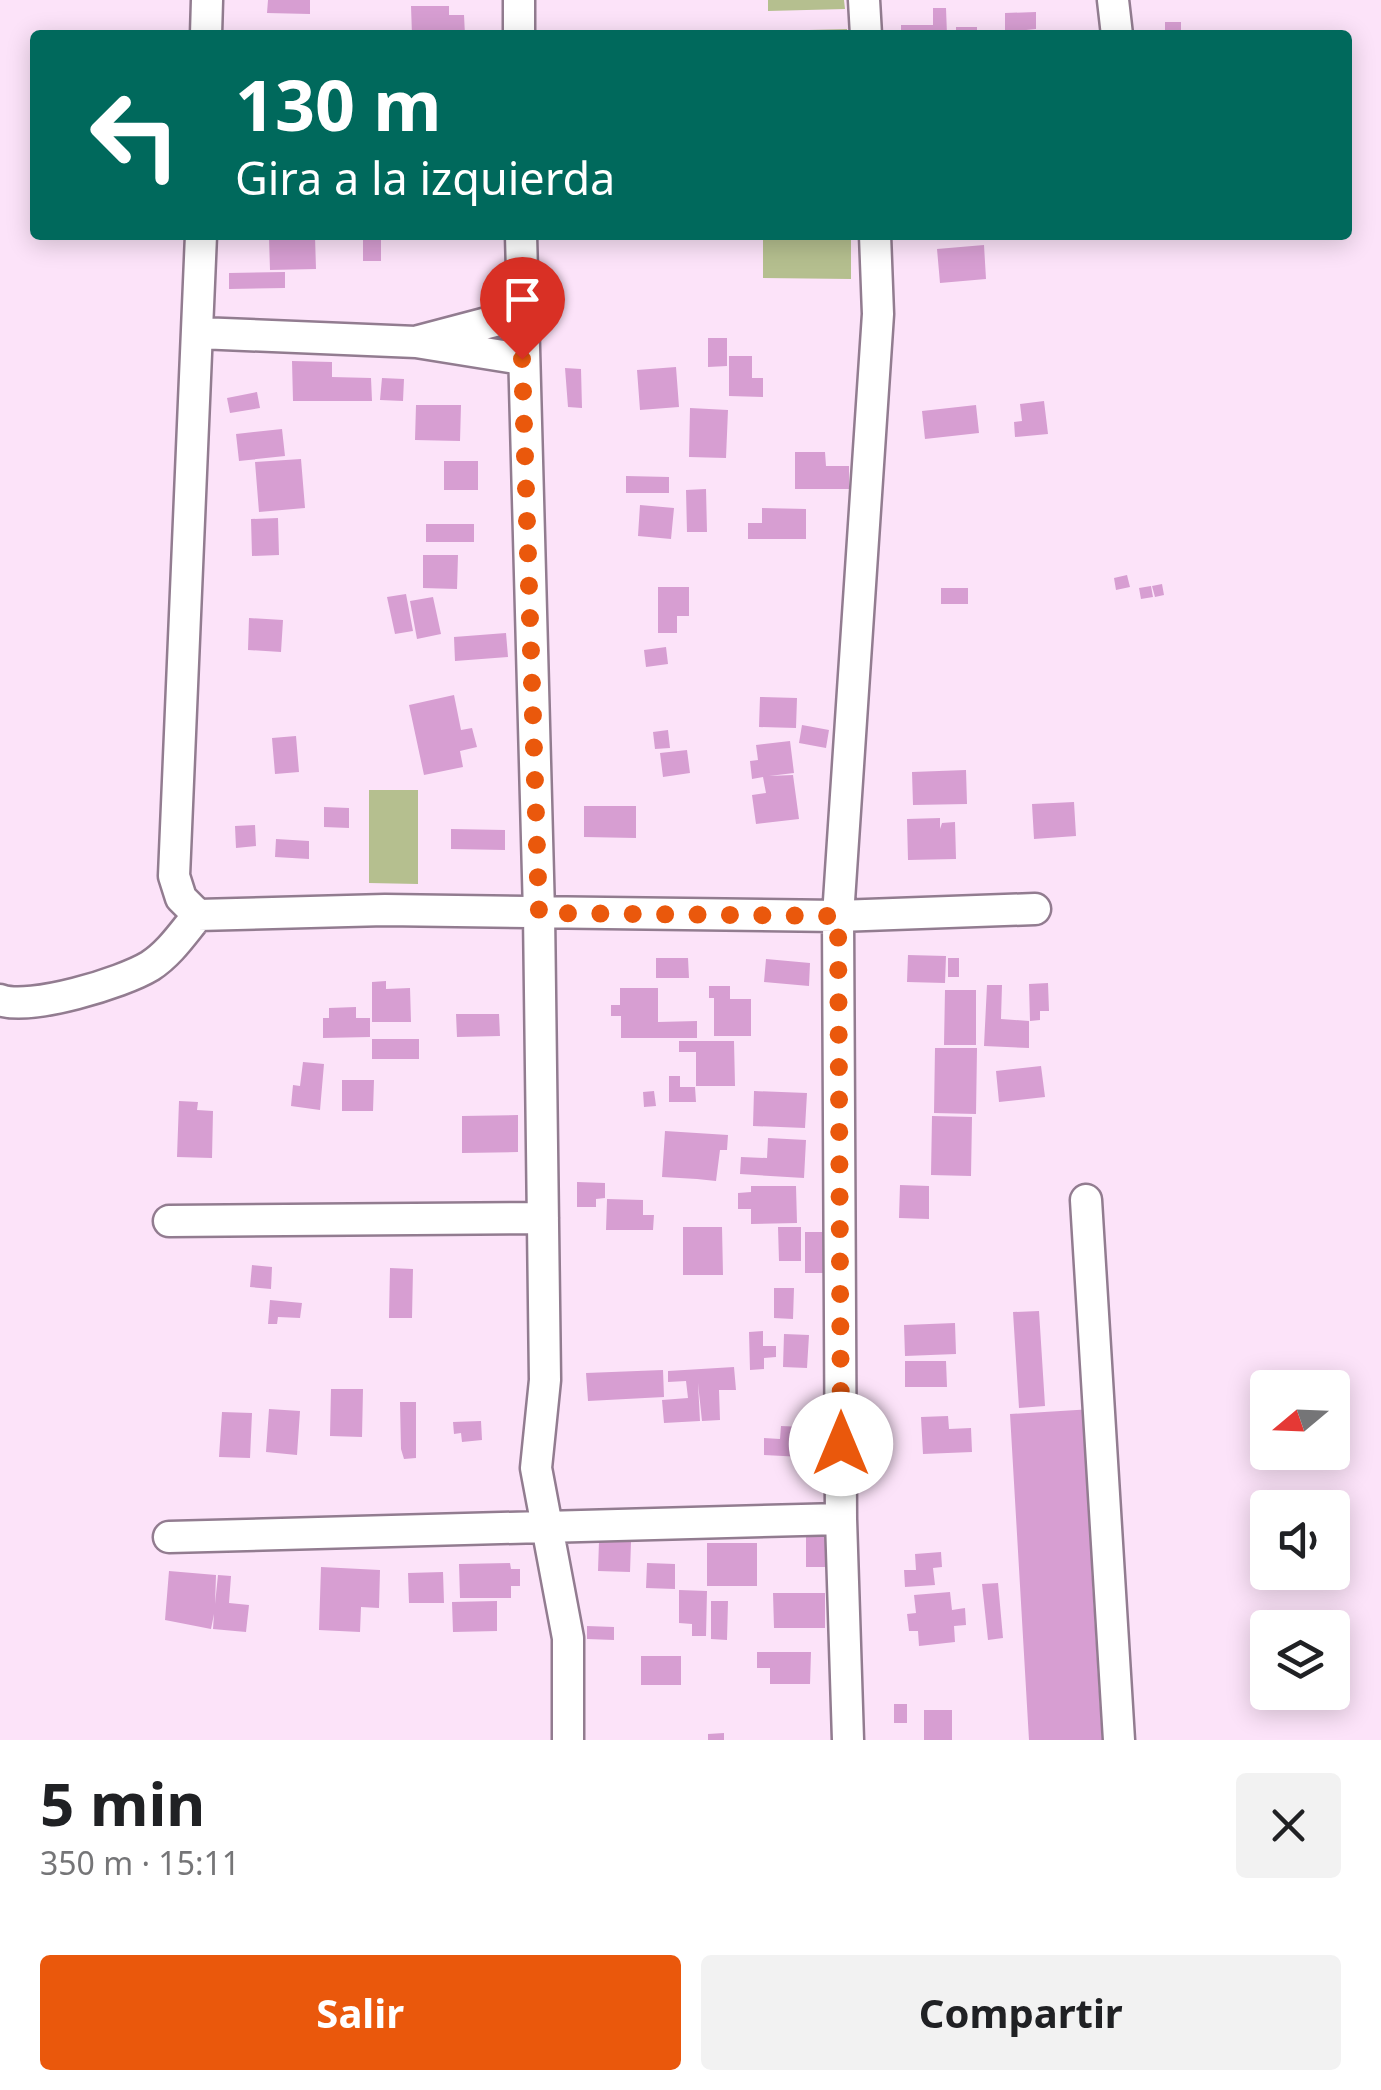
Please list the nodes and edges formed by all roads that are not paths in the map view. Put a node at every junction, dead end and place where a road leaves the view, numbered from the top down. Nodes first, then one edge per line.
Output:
1 (207, 0) edge
2 (519, 0) edge
3 (864, 0) edge
4 (1114, 0) edge
5 (206, 30) edge
6 (520, 30) edge
7 (866, 30) edge
8 (1116, 30) edge
9 (201, 240) edge
10 (521, 240) edge
11 (875, 240) edge
12 (522, 314) junction
13 (199, 333) junction
14 (416, 342) junction
15 (522, 359) junction
16 (1035, 910) dead end
17 (539, 913) junction
18 (198, 914) junction
19 (838, 916) junction
20 (0, 1000) edge
21 (1086, 1200) dead end
22 (544, 1218) junction
23 (169, 1221) dead end
24 (841, 1520) junction
25 (546, 1529) junction
26 (169, 1536) dead end
27 (568, 1740) edge
28 (848, 1740) edge
29 (1119, 1740) edge

1 - 5 street
2 - 6 street
3 - 7 street
4 - 8 street
9 - 13 street
10 - 12 street
11 - 19 street
12 - 14 street
12 - 15 street
13 - 14 street
13 - 18 street
14 - 15 street
15 - 17 street
16 - 19 street
17 - 18 street
17 - 19 street
17 - 22 street
18 - 20 street
19 - 24 street
21 - 29 street
22 - 23 street
22 - 25 street
24 - 25 street
24 - 28 street
25 - 26 street
25 - 27 street

